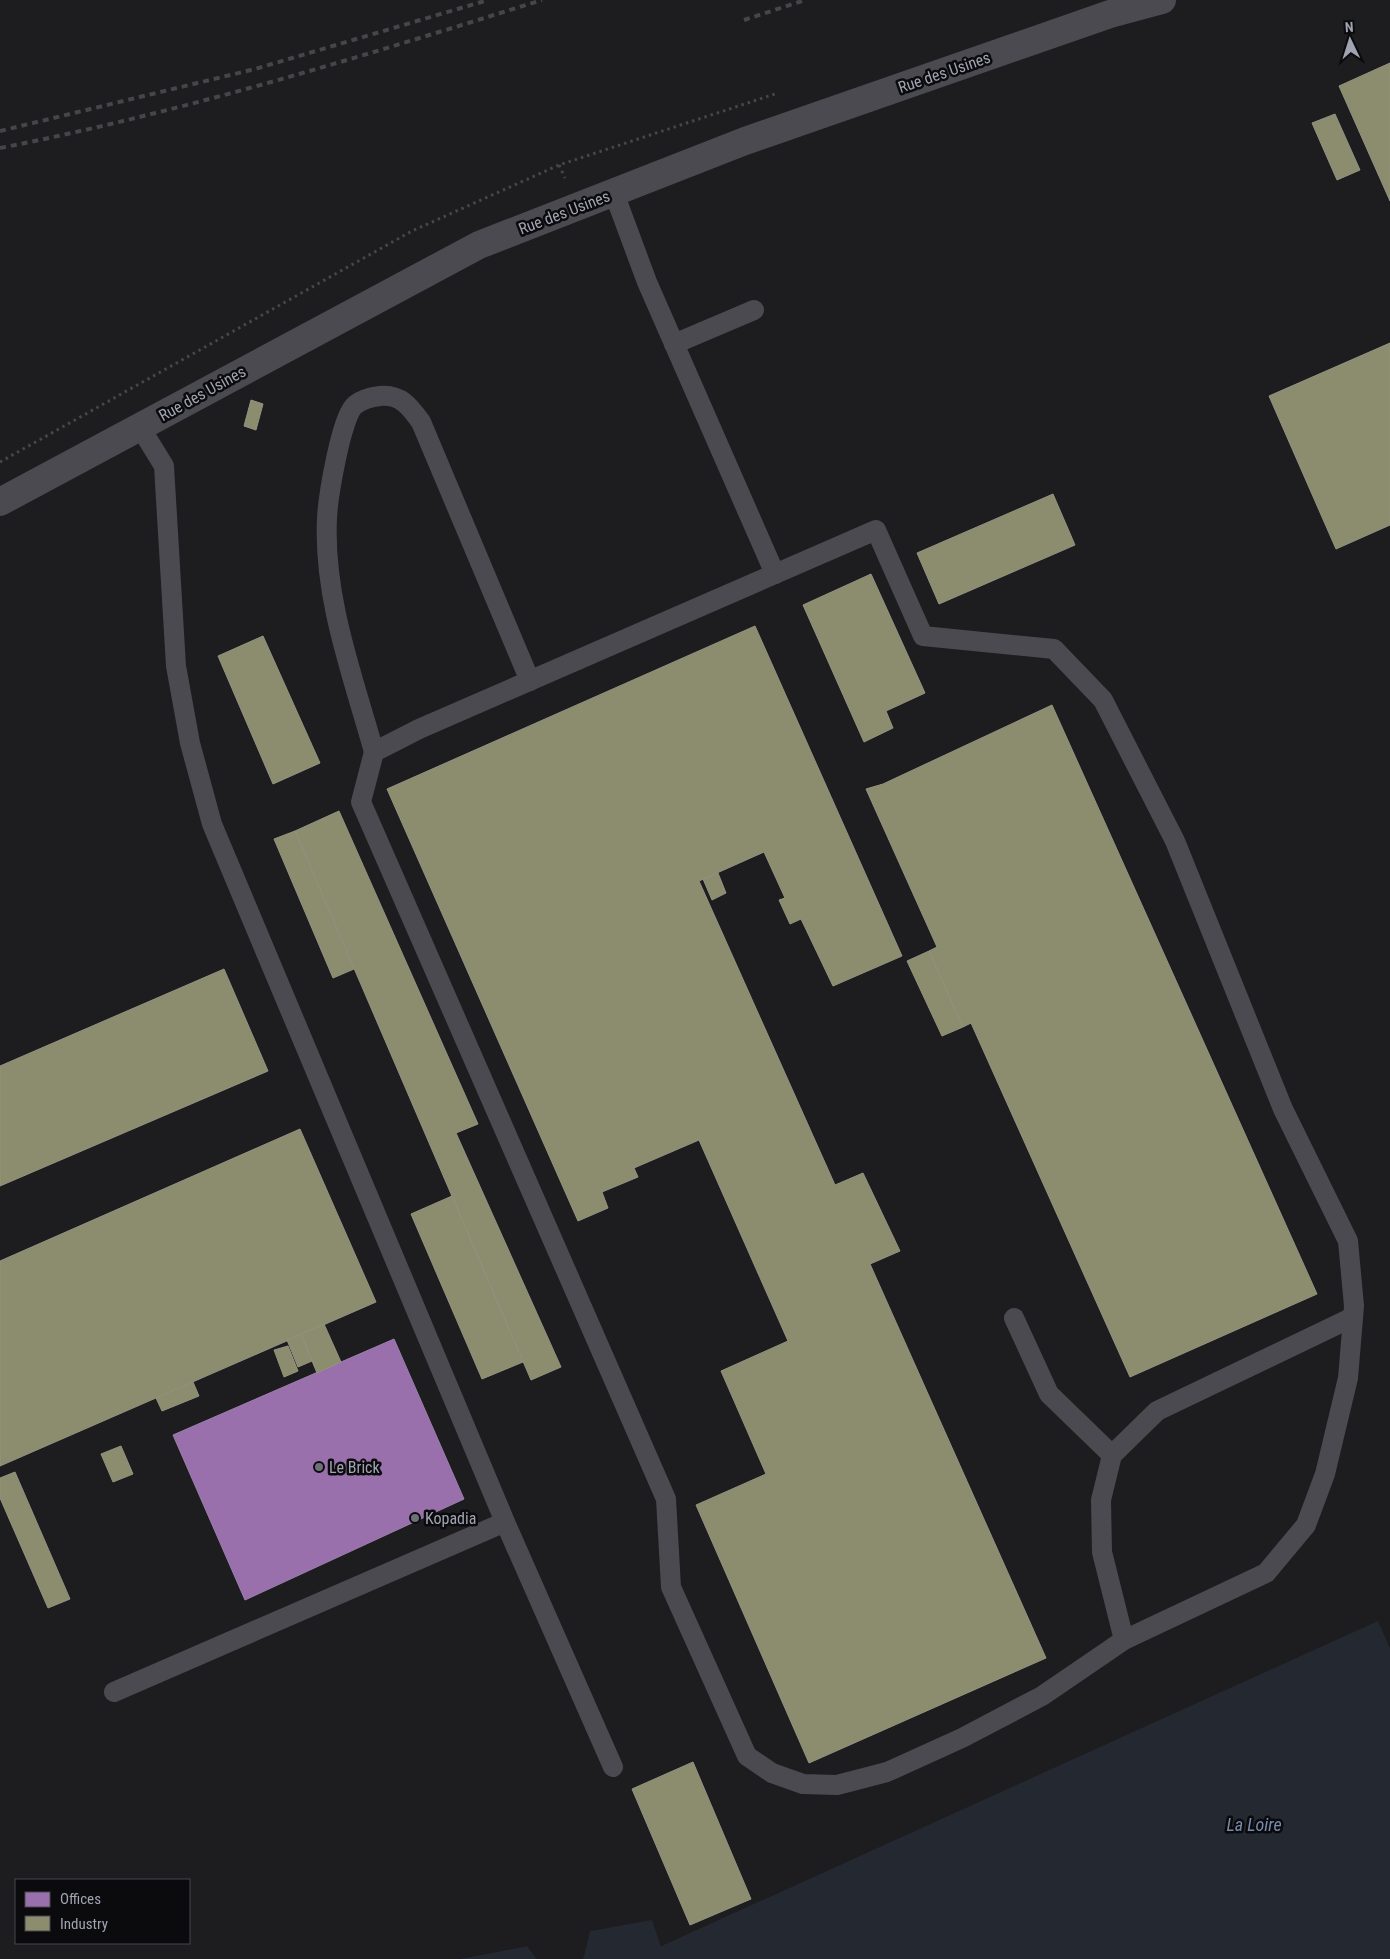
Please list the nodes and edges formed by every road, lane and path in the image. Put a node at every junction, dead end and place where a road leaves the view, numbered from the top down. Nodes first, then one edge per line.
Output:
1 (1162, 0) edge
2 (614, 193) junction
3 (754, 310) dead end
4 (674, 344) junction
5 (140, 427) junction
6 (0, 502) edge
7 (775, 574) junction
8 (530, 681) junction
9 (374, 752) junction
10 (1353, 1317) junction
11 (1014, 1318) dead end
12 (1112, 1454) junction
13 (505, 1522) junction
14 (1124, 1640) junction
15 (114, 1692) dead end
16 (613, 1767) dead end

1 - 2 street, Rue des Usines
2 - 4 lane
2 - 5 street, Rue des Usines
3 - 4 lane
4 - 7 lane
5 - 6 street, Rue des Usines
5 - 13 lane
7 - 8 lane
7 - 10 lane
8 - 9 lane
8 - 9 lane
9 - 14 lane
10 - 12 lane
10 - 14 lane
11 - 12 lane
12 - 14 lane
13 - 15 lane
13 - 16 lane

